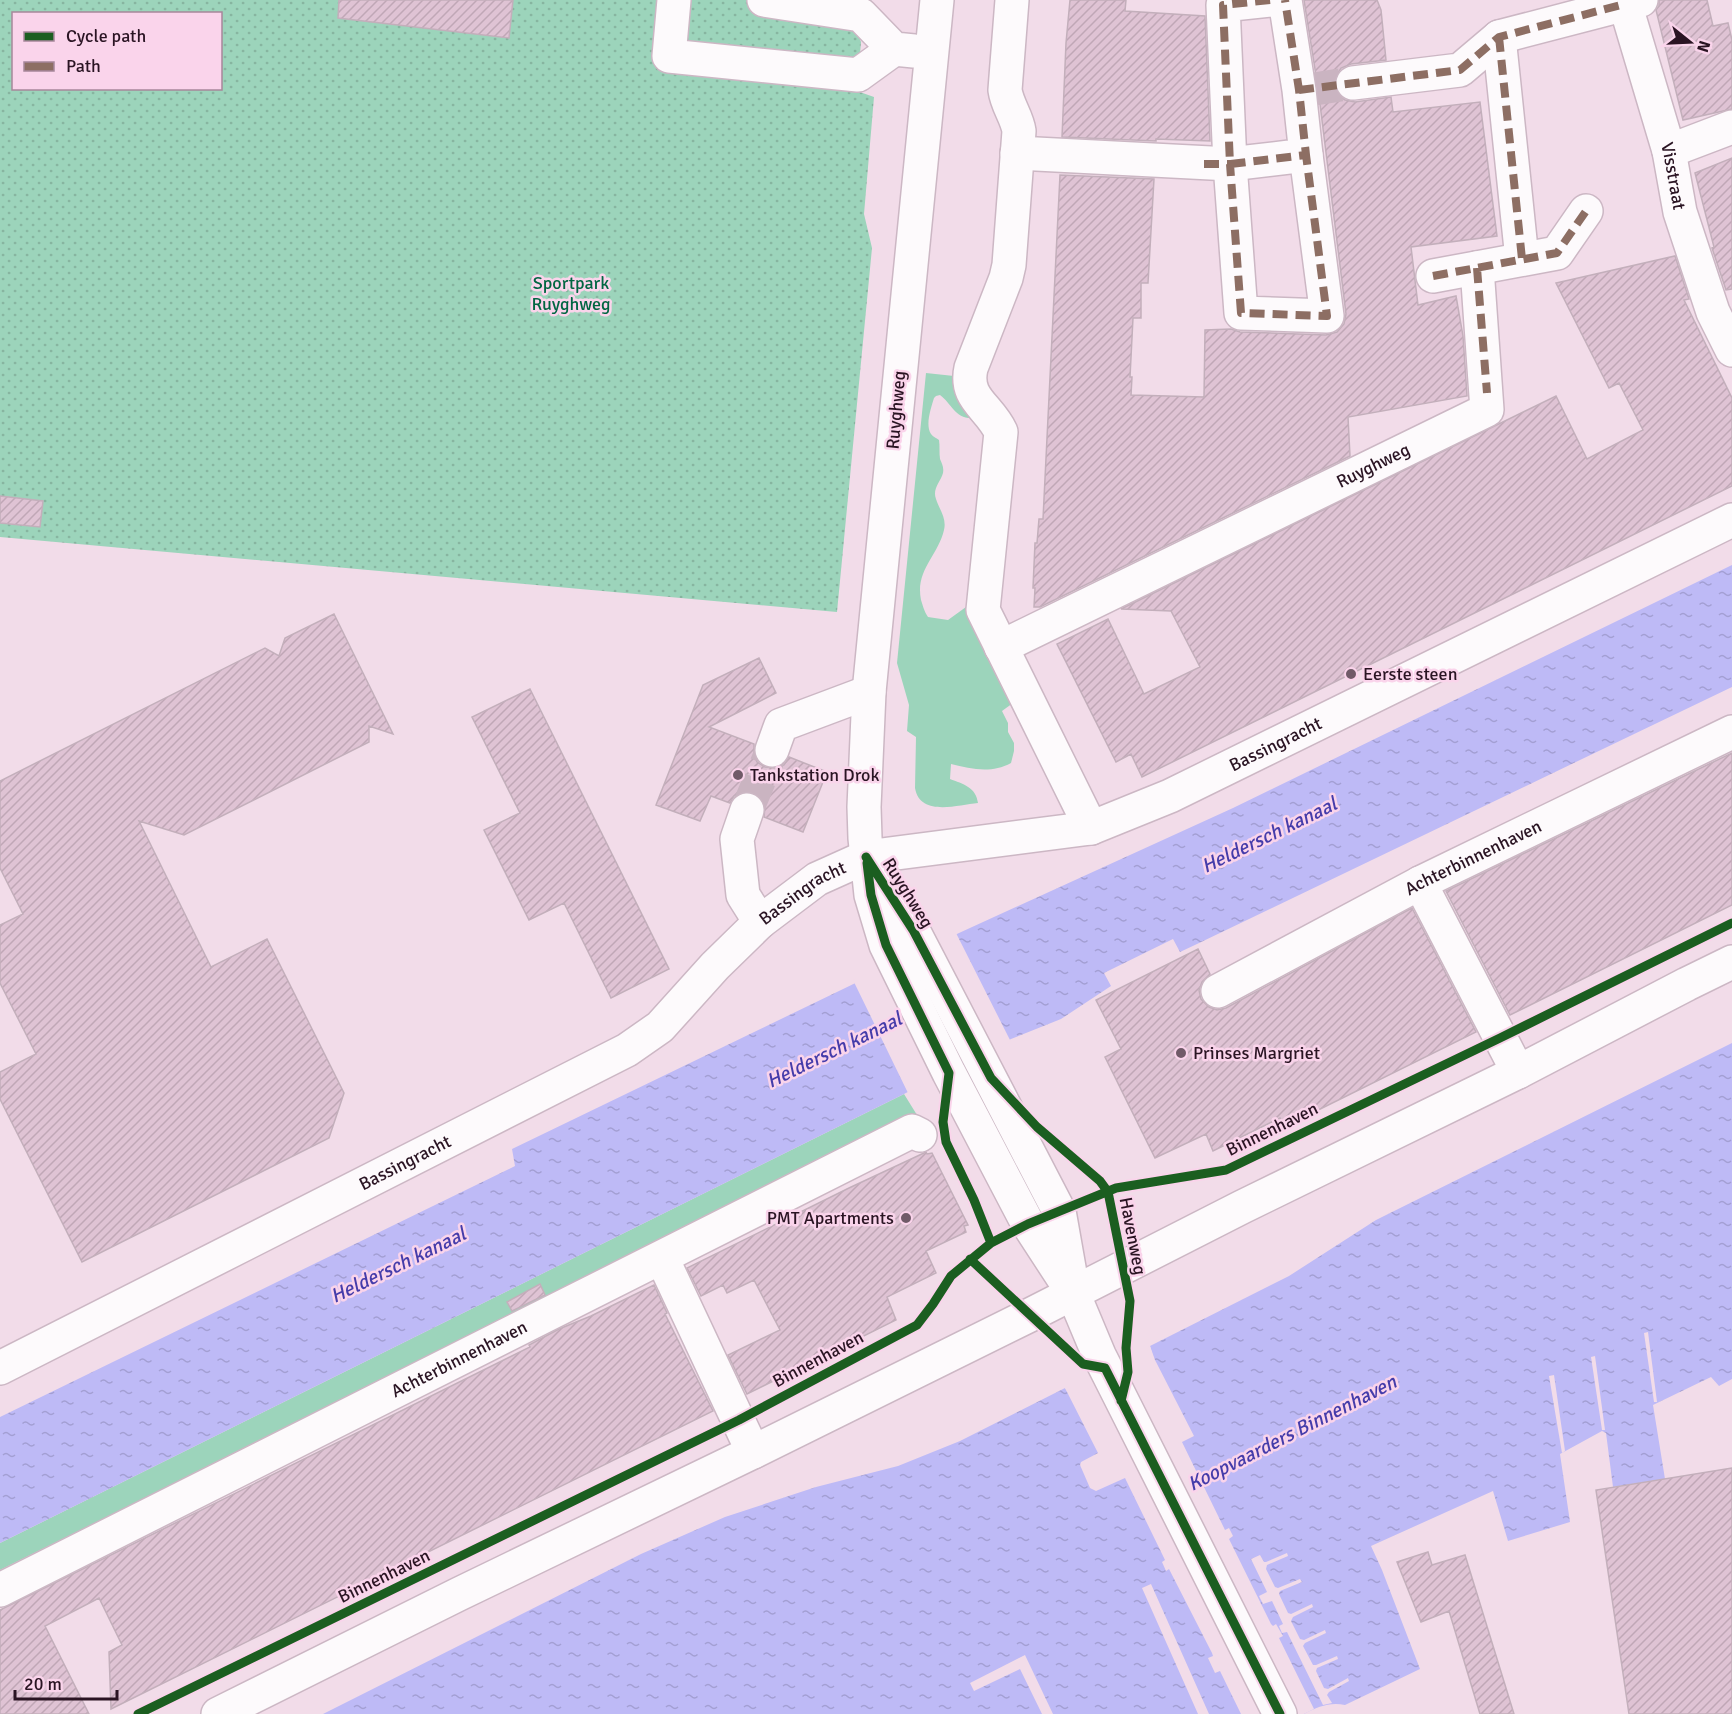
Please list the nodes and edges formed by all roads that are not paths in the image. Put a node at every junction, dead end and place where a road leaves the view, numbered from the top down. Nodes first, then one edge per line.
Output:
1 (674, 0) edge
2 (764, 0) edge
3 (937, 0) edge
4 (1012, 0) edge
5 (1270, 0) edge
6 (1285, 0) edge
7 (1630, 1) edge
8 (1499, 37) junction
9 (894, 49) junction
10 (931, 52) junction
11 (1353, 83) tunnel mouth
12 (1732, 127) edge
13 (1669, 152) junction
14 (1017, 153) junction
15 (1306, 155) junction
16 (1217, 164) junction
17 (1586, 211) dead end
18 (1522, 259) junction
19 (1477, 268) junction
20 (1433, 276) dead end
21 (1732, 350) edge
22 (1732, 520) edge
23 (1001, 647) junction
24 (869, 692) junction
25 (1732, 732) edge
26 (771, 750) tunnel mouth
27 (747, 810) tunnel mouth
28 (1091, 828) junction
29 (866, 857) junction
30 (1420, 883) junction
31 (759, 922) junction
32 (900, 938) junction
33 (1732, 962) edge
34 (1218, 991) dead end
35 (1518, 1072) junction
36 (920, 1135) dead end
37 (662, 1258) junction
38 (1073, 1293) junction
39 (0, 1368) edge
40 (753, 1452) junction
41 (0, 1590) edge
42 (218, 1714) edge
43 (1280, 1714) edge

1 - 9 street
2 - 9 street
3 - 10 street, Ruyghweg
4 - 14 street
5 - 16 street
6 - 15 street
7 - 8 street
7 - 13 street, Visstraat
8 - 11 street
8 - 18 street
9 - 10 street
10 - 24 street, Ruyghweg
12 - 13 street
13 - 21 street, Visstraat
14 - 16 street
14 - 23 street
15 - 16 street
15 - 16 street
17 - 18 street
18 - 19 street
19 - 20 street
19 - 23 street, Ruyghweg
22 - 28 street, Bassingracht
23 - 28 street
24 - 26 street
24 - 29 street, Ruyghweg
25 - 30 street, Achterbinnenhaven
27 - 31 street
28 - 29 street, Bassingracht
29 - 31 street, Bassingracht
29 - 32 street, Ruyghweg
30 - 34 street, Achterbinnenhaven
30 - 35 street
31 - 39 street, Bassingracht
32 - 38 street, Ruyghweg
32 - 38 street, Ruyghweg
33 - 35 street
35 - 38 street
36 - 37 street, Achterbinnenhaven
37 - 40 street
37 - 41 street, Achterbinnenhaven
38 - 40 street
38 - 43 street
40 - 42 street

